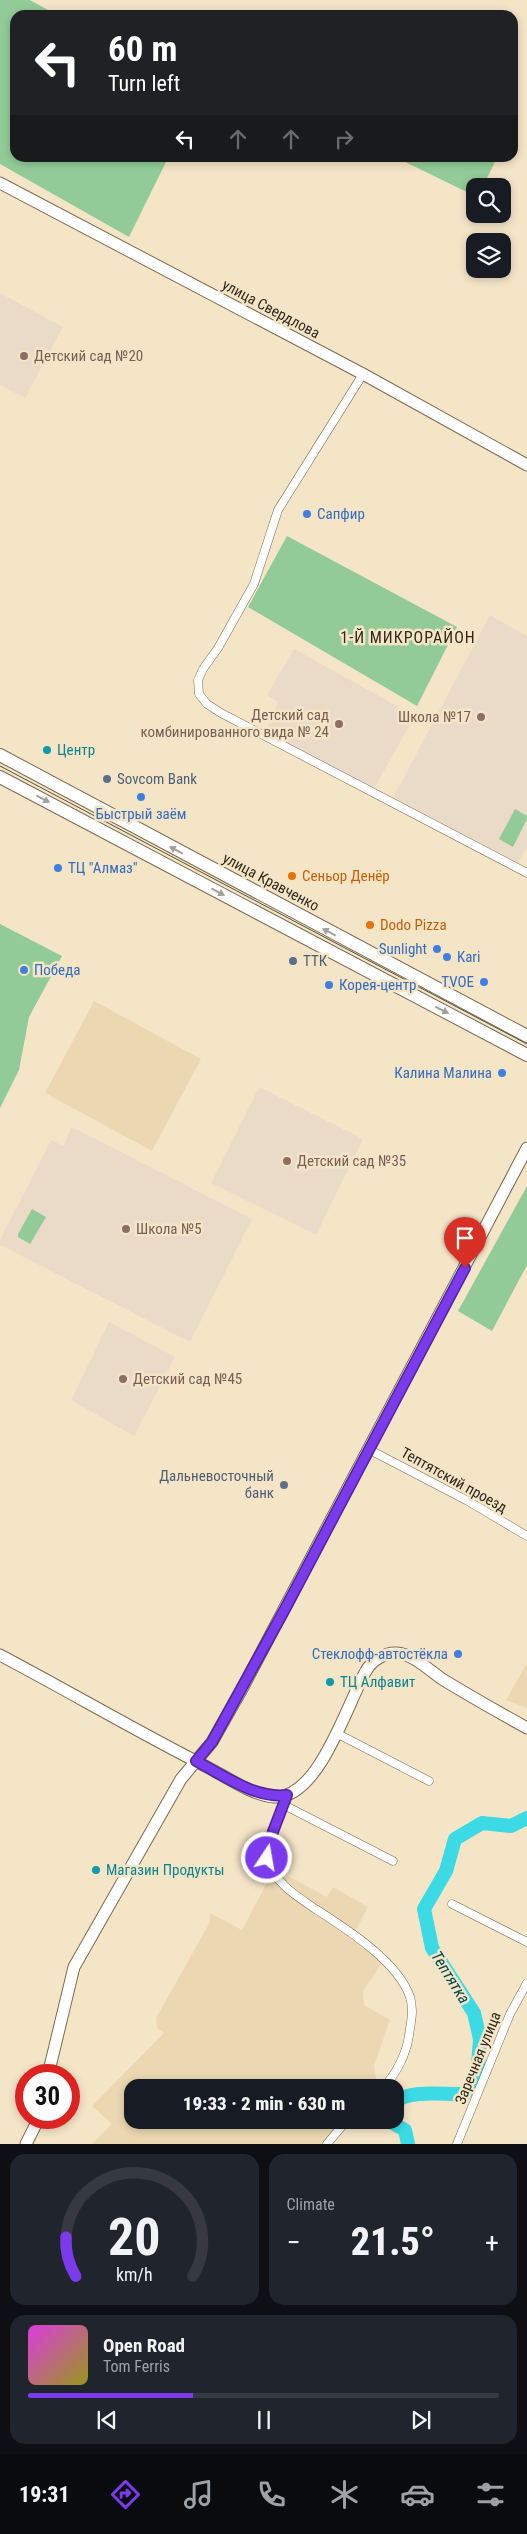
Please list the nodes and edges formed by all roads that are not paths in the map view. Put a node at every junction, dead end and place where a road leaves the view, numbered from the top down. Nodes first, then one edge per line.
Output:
1 (0, 183) edge
2 (363, 374) junction
3 (527, 465) edge
4 (0, 756) edge
5 (0, 776) edge
6 (204, 864) junction
7 (527, 873) edge
8 (195, 880) junction
9 (250, 890) junction
10 (242, 905) junction
11 (298, 915) junction
12 (290, 930) junction
13 (347, 942) junction
14 (340, 956) junction
15 (395, 967) junction
16 (388, 982) junction
17 (428, 984) junction
18 (420, 998) junction
19 (484, 1013) junction
20 (476, 1027) junction
21 (527, 1036) edge
22 (527, 1055) edge
23 (527, 1148) edge
24 (368, 1449) junction
25 (527, 1536) edge
26 (0, 1655) edge
27 (527, 1728) edge
28 (338, 1734) junction
29 (196, 1761) junction
30 (429, 1781) dead end
31 (286, 1800) junction
32 (393, 1861) dead end
33 (452, 1904) dead end
34 (527, 1942) edge
35 (527, 1983) edge
36 (51, 2064) edge
37 (390, 2079) edge
38 (33, 2129) edge
39 (340, 2129) edge
40 (26, 2144) edge
41 (327, 2144) edge
42 (457, 2144) edge

1 - 2 main road, улица Свердлова
2 - 3 main road, улица Свердлова
2 - 7 street
6 -> 4 main road, улица Кравченко
5 -> 8 main road
6 - 8 street
6 - 9 main road, улица Кравченко
8 -> 10 main road
9 - 10 street
9 - 11 main road, улица Кравченко
10 - 12 main road
11 - 12 street
13 -> 11 main road, улица Кравченко
12 - 14 main road
13 - 14 street
13 - 15 main road, улица Кравченко
14 - 16 main road
15 - 16 street
15 - 17 main road, улица Кравченко
16 - 18 main road
17 - 18 street
17 - 19 main road, улица Кравченко
18 -> 20 main road
19 - 20 street
19 - 21 main road, улица Кравченко
20 - 22 main road
23 - 24 main road
24 - 25 street, Тептятский проезд
24 - 29 main road
26 - 29 main road
27 - 28 main road
28 - 30 street
28 - 31 main road
29 - 31 main road
29 - 36 main road
31 - 32 street
31 - 37 street
33 - 34 street
35 - 42 street, Заречная улица
38 - 40 main road
39 - 41 street

